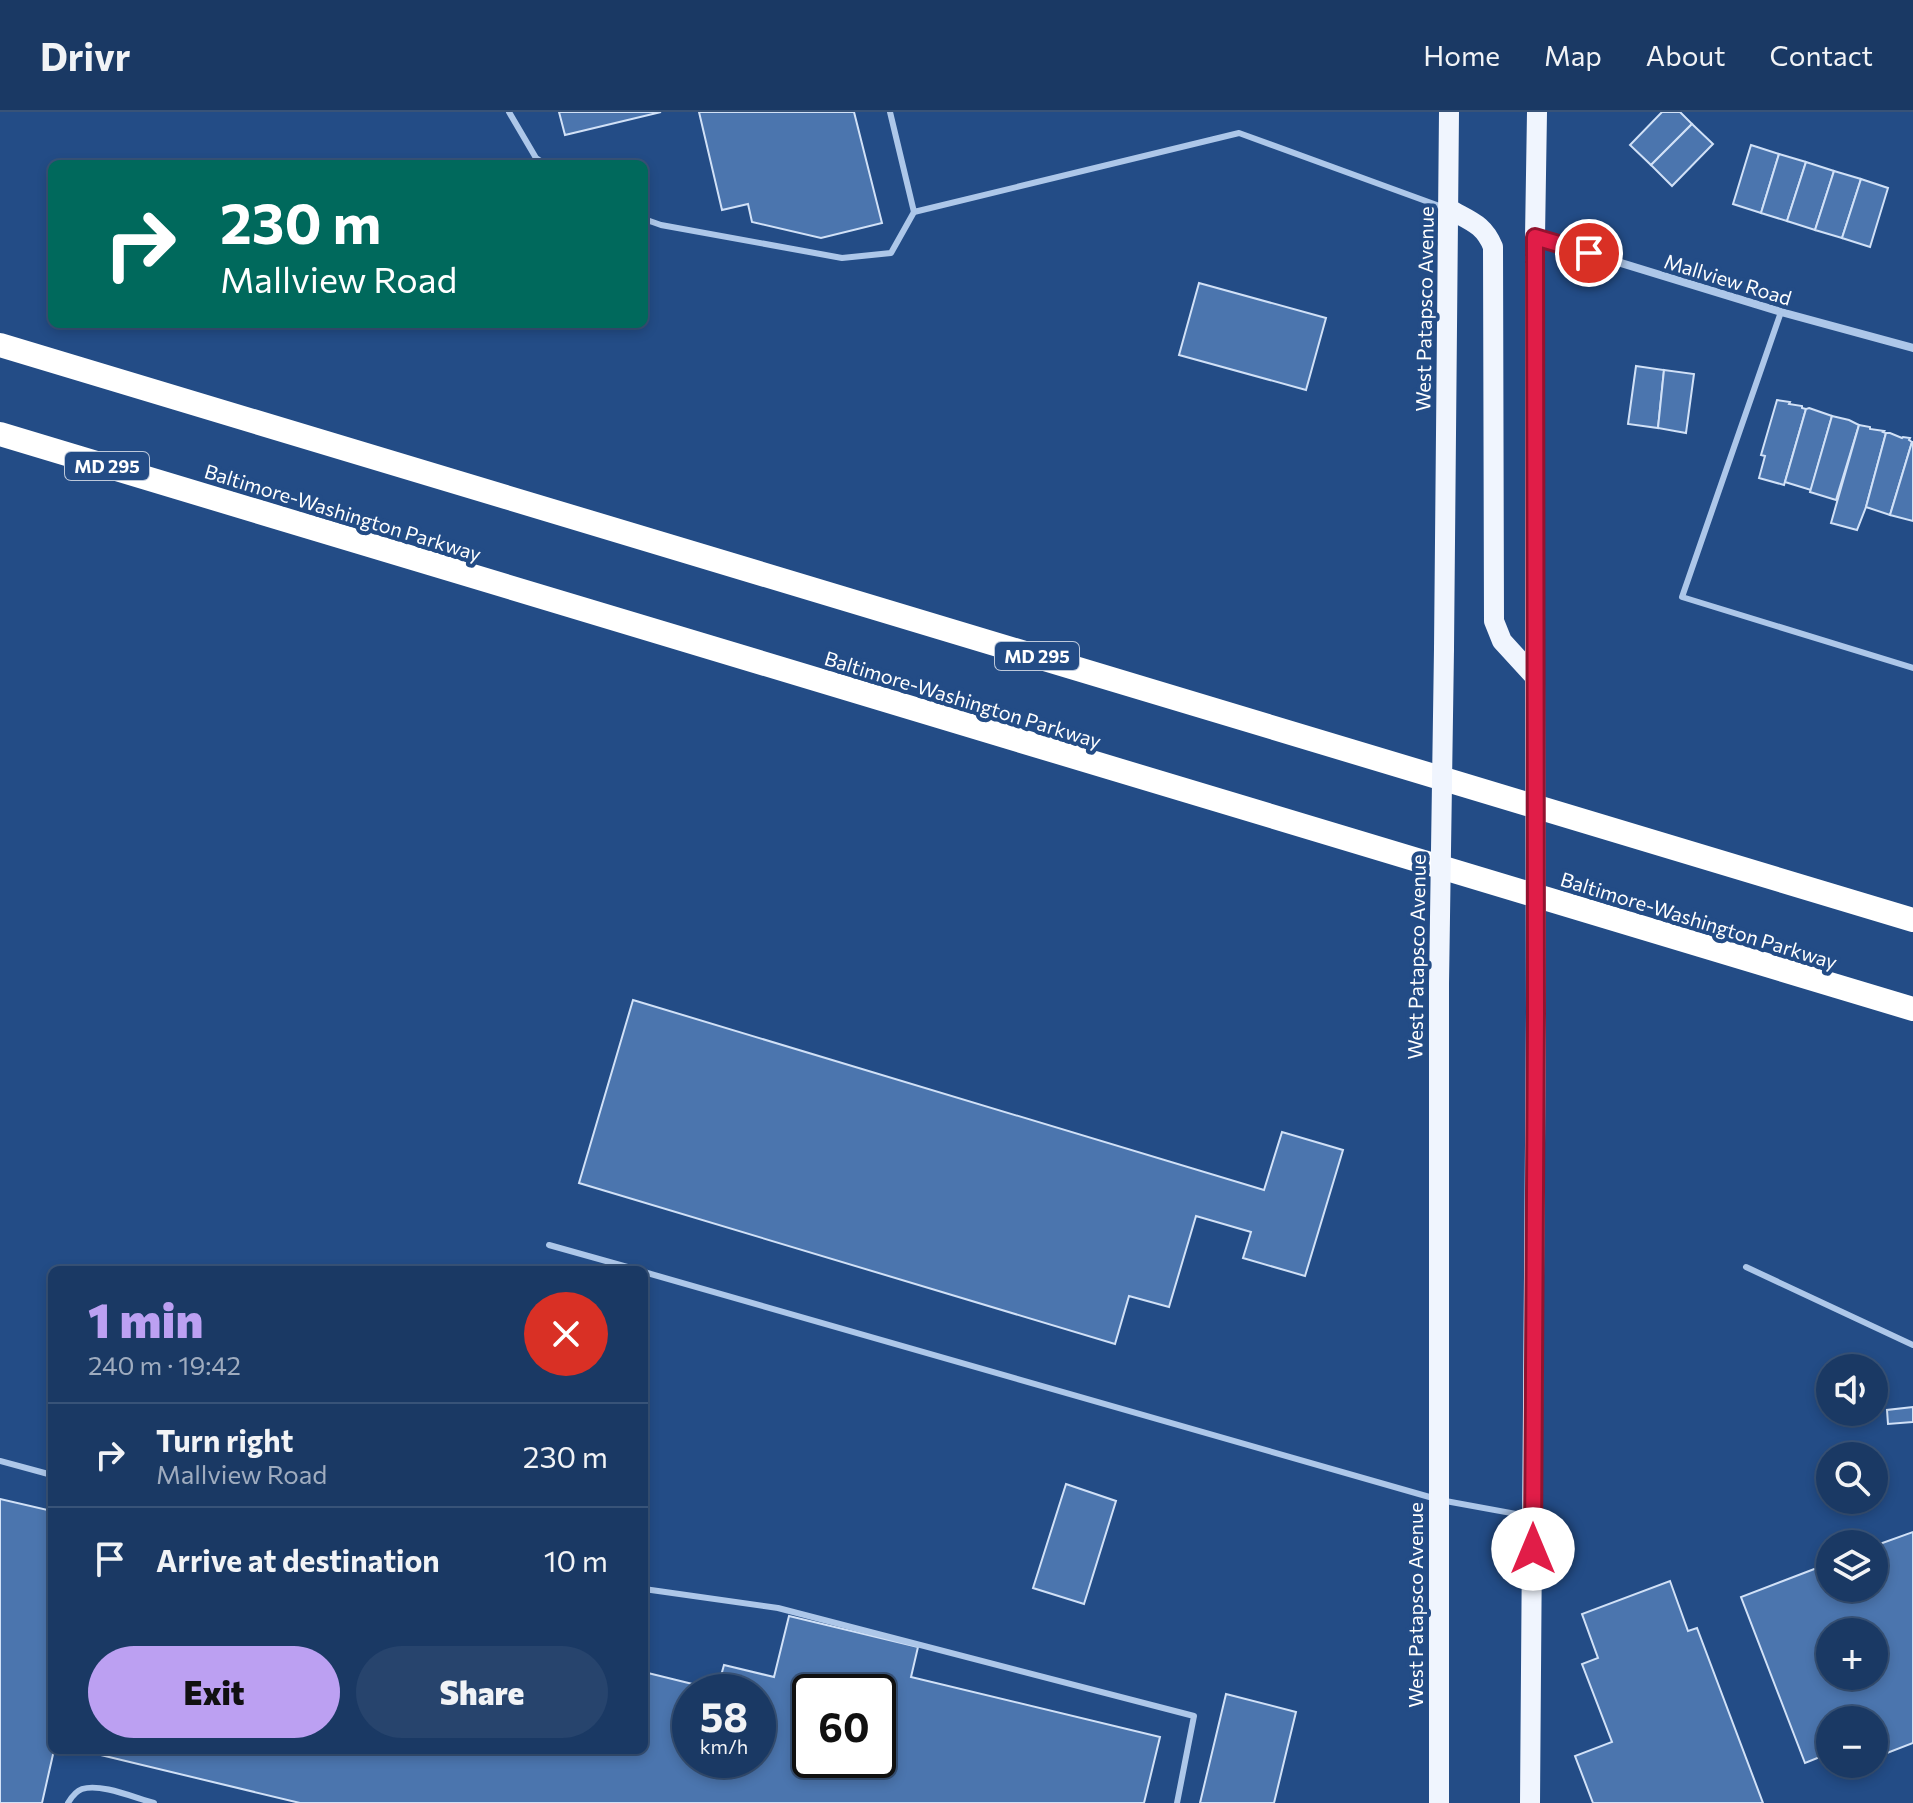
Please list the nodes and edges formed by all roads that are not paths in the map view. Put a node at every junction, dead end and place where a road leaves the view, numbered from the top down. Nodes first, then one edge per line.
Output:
1 (509, 112) edge
2 (890, 112) edge
3 (1449, 112) edge
4 (1537, 112) edge
5 (539, 160) edge
6 (1449, 209) junction
7 (914, 212) junction
8 (648, 220) edge
9 (1535, 237) junction
10 (1781, 312) junction
11 (0, 345) edge
12 (1913, 348) edge
13 (0, 434) edge
14 (1913, 668) edge
15 (1535, 677) junction
16 (1913, 920) edge
17 (1913, 1009) edge
18 (549, 1245) dead end
19 (624, 1266) edge
20 (1746, 1267) dead end
21 (648, 1273) edge
22 (1913, 1345) edge
23 (0, 1461) edge
24 (48, 1474) edge
25 (1440, 1500) junction
26 (1533, 1517) junction
27 (648, 1590) edge
28 (68, 1803) edge
29 (154, 1803) edge
30 (1177, 1803) edge
31 (1439, 1803) edge
32 (1530, 1803) edge

1 - 5 lane
2 - 7 lane
3 - 6 main road, West Patapsco Avenue
4 - 9 main road
6 - 7 lane
6 - 15 main road
6 - 25 main road, West Patapsco Avenue, bridge
7 - 8 lane
9 - 10 street, Mallview Road
9 - 15 main road
10 - 12 street, Mallview Road
10 - 14 lane
11 - 16 highway, MD 295
13 - 17 highway, Baltimore-Washington Parkway / MD 295
15 - 26 main road, bridge
18 - 19 lane
20 - 22 lane
21 - 25 lane
23 - 24 lane
25 - 26 lane
25 - 31 main road, West Patapsco Avenue
26 - 32 main road
27 - 30 lane
28 - 29 lane

